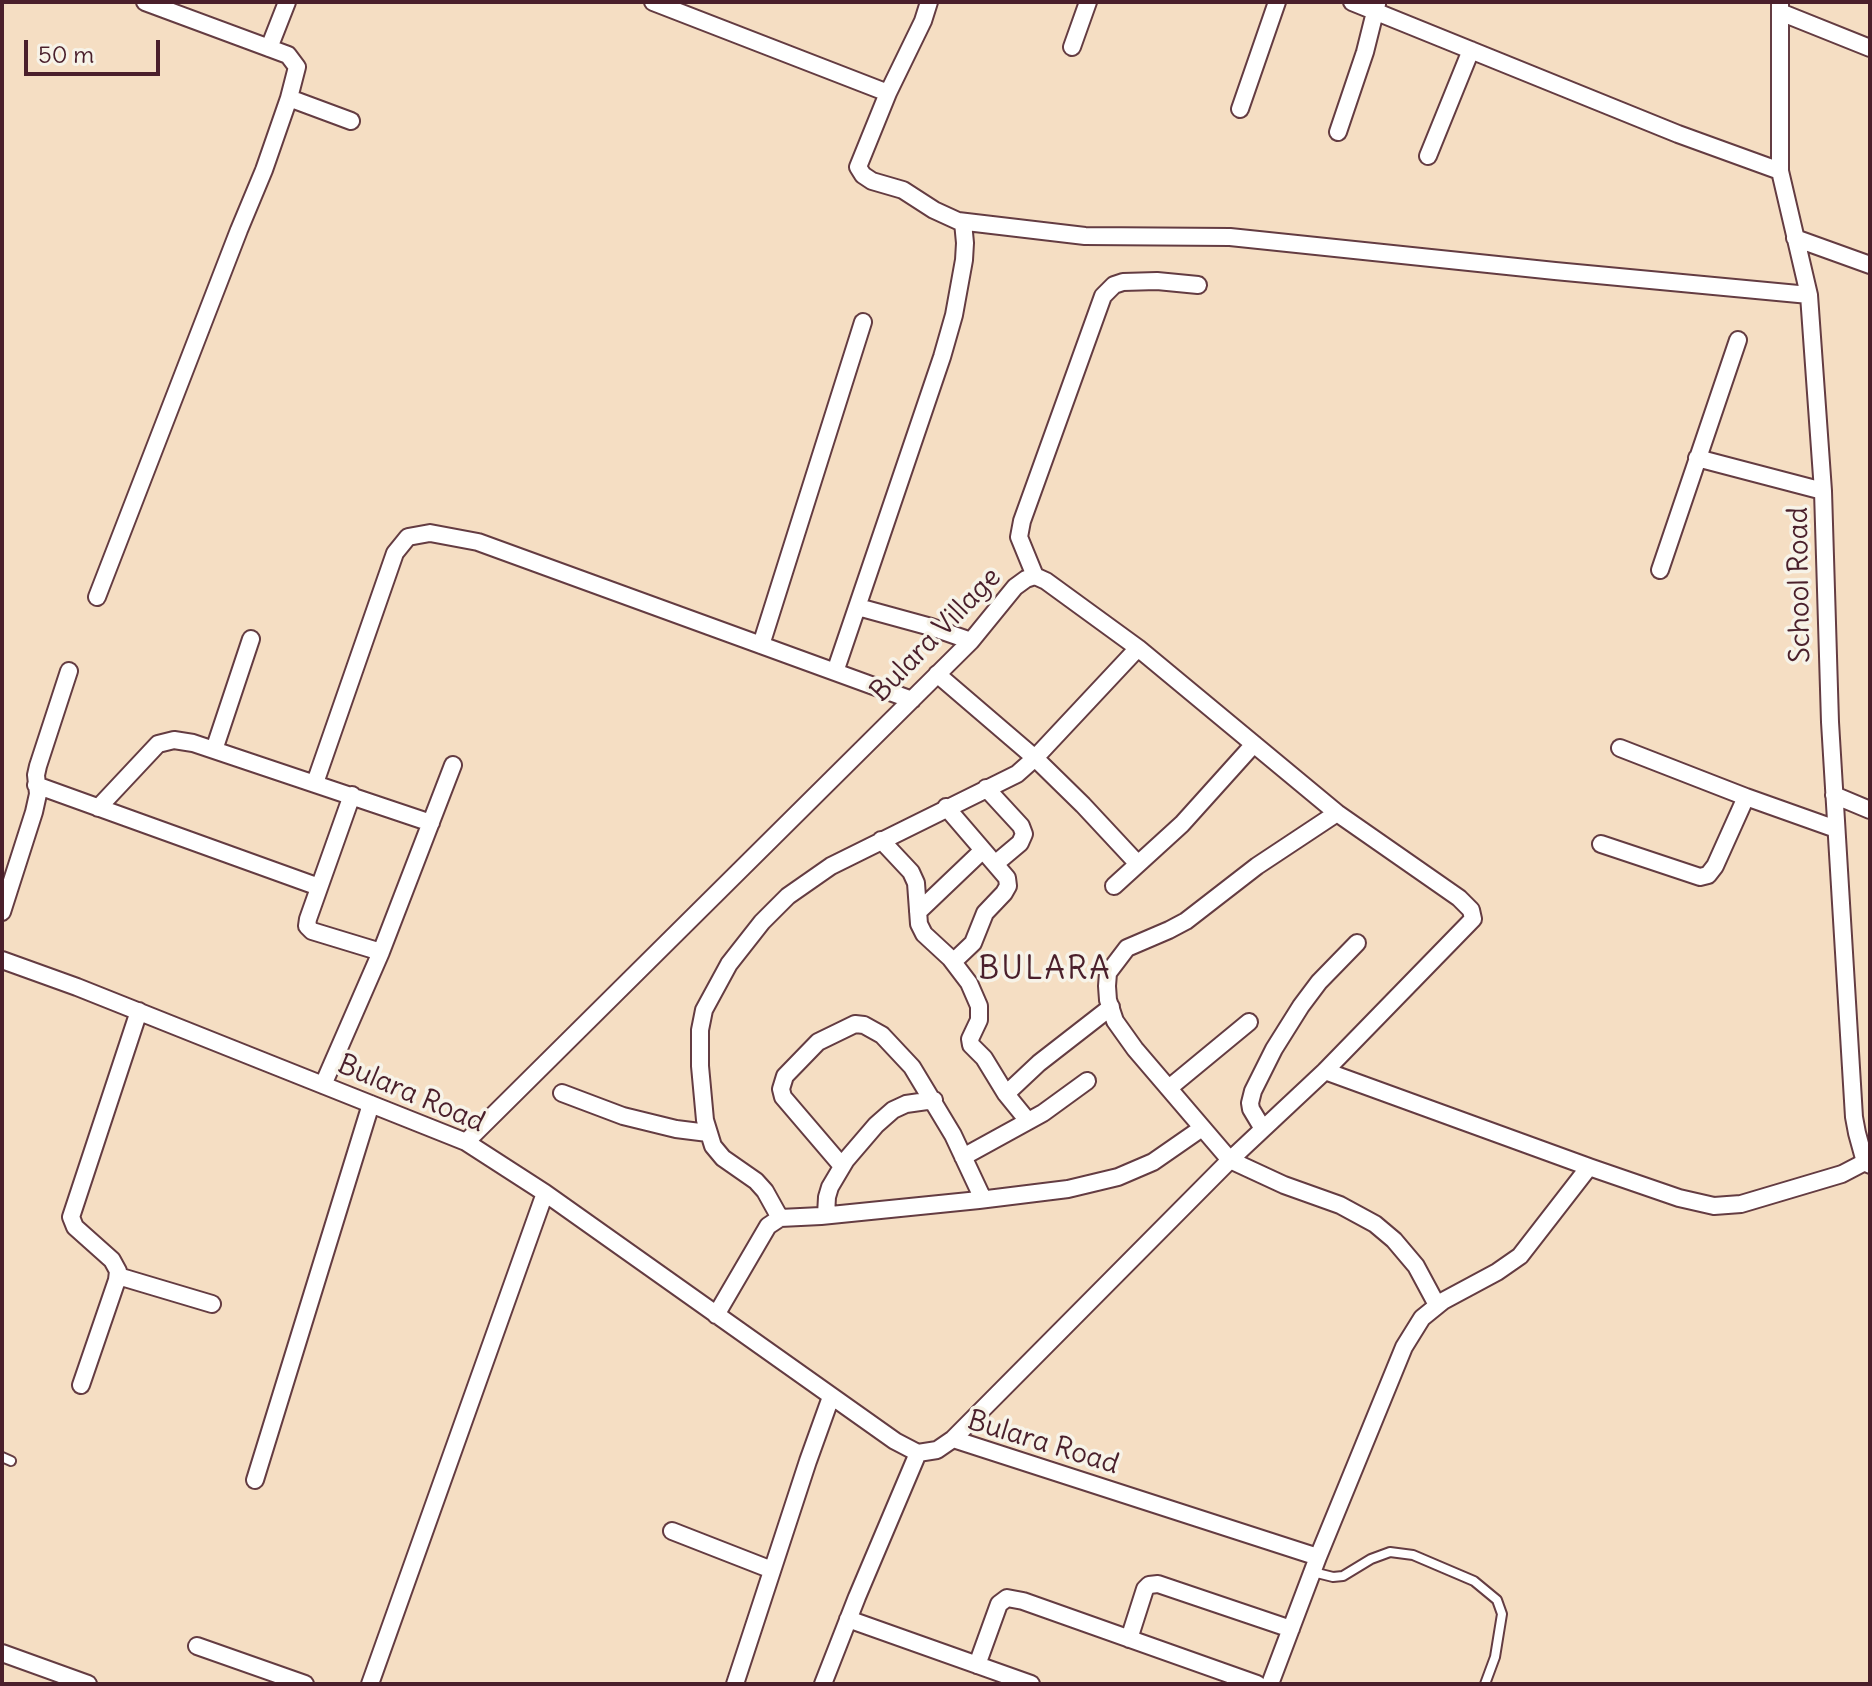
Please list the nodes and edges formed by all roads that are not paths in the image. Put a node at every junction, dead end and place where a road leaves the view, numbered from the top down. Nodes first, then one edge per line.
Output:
1 (145, 2) edge
2 (287, 2) edge
3 (653, 2) edge
4 (929, 2) edge
5 (1088, 2) edge
6 (1277, 2) edge
7 (1352, 2) edge
8 (1376, 6) edge
9 (1780, 7) edge
10 (1072, 47) dead end
11 (269, 48) junction
12 (1870, 48) edge
13 (1471, 50) junction
14 (888, 93) junction
15 (289, 98) junction
16 (1240, 109) dead end
17 (351, 121) dead end
18 (1338, 132) dead end
19 (1428, 156) dead end
20 (1780, 171) junction
21 (963, 222) junction
22 (1795, 238) junction
23 (1870, 265) edge
24 (1198, 285) dead end
25 (1809, 295) junction
26 (863, 322) dead end
27 (1738, 340) dead end
28 (1697, 458) junction
29 (1823, 491) junction
30 (1660, 570) dead end
31 (1035, 576) junction
32 (97, 597) dead end
33 (858, 607) junction
34 (251, 639) dead end
35 (971, 641) junction
36 (761, 645) junction
37 (1138, 648) junction
38 (69, 671) dead end
39 (835, 672) junction
40 (937, 674) junction
41 (912, 700) junction
42 (1254, 744) junction
43 (1620, 748) dead end
44 (214, 750) junction
45 (1035, 758) junction
46 (453, 765) dead end
47 (315, 783) junction
48 (36, 785) junction
49 (986, 788) junction
50 (352, 795) junction
51 (1834, 795) junction
52 (1746, 797) junction
53 (946, 807) junction
54 (98, 808) junction
55 (1870, 810) edge
56 (1337, 813) junction
57 (431, 823) junction
58 (1836, 829) junction
59 (881, 840) junction
60 (1601, 844) dead end
61 (983, 850) junction
62 (995, 864) junction
63 (1138, 864) junction
64 (1114, 886) dead end
65 (319, 887) junction
66 (2, 912) edge
67 (918, 912) junction
68 (1357, 943) dead end
69 (381, 952) junction
70 (2, 960) edge
71 (953, 962) junction
72 (1111, 1007) junction
73 (139, 1011) junction
74 (1249, 1022) dead end
75 (1325, 1071) junction
76 (1087, 1081) dead end
77 (323, 1085) junction
78 (1169, 1088) junction
79 (562, 1093) dead end
80 (1006, 1094) junction
81 (934, 1100) junction
82 (371, 1104) junction
83 (1028, 1121) junction
84 (1202, 1128) junction
85 (1263, 1129) junction
86 (708, 1133) junction
87 (466, 1142) junction
88 (963, 1157) junction
89 (1230, 1160) junction
90 (1868, 1164) edge
91 (842, 1166) junction
92 (1589, 1167) junction
93 (545, 1193) junction
94 (983, 1199) junction
95 (826, 1215) junction
96 (780, 1218) junction
97 (118, 1276) junction
98 (212, 1304) dead end
99 (1437, 1305) junction
100 (716, 1315) junction
101 (81, 1385) dead end
102 (831, 1397) junction
103 (953, 1439) junction
104 (918, 1453) junction
105 (255, 1480) dead end
106 (672, 1531) dead end
107 (1316, 1564) junction
108 (772, 1570) junction
109 (848, 1619) junction
110 (1291, 1629) junction
111 (1129, 1639) junction
112 (197, 1646) dead end
113 (2, 1653) edge
114 (977, 1665) junction
115 (88, 1684) edge
116 (305, 1684) edge
117 (370, 1684) edge
118 (735, 1684) edge
119 (823, 1684) edge
120 (1031, 1684) edge
121 (1257, 1684) edge
122 (1270, 1684) edge
123 (1485, 1684) edge

1 - 11 street
2 - 11 street
3 - 14 street
4 - 14 street
5 - 10 street
6 - 16 street
7 - 8 street
8 - 13 street
8 - 18 street
9 - 12 street
9 - 20 street, School Road
11 - 15 street
13 - 19 street
13 - 20 street
14 - 21 street
15 - 17 street
15 - 32 street
20 - 22 street, School Road
21 - 25 street
21 - 33 street
22 - 23 street
22 - 25 street, School Road
24 - 31 street
25 - 29 street, School Road
26 - 36 street
27 - 28 street
28 - 29 street
28 - 30 street
29 - 51 street, School Road
31 - 35 street, Bulara Village
31 - 37 street, Bulara Village
33 - 35 street
33 - 39 street
34 - 44 street
35 - 40 street, Bulara Village
36 - 39 street
36 - 47 street
37 - 42 street, Bulara Village
37 - 45 street
38 - 48 street
39 - 41 street
40 - 41 street, Bulara Village
40 - 45 street
41 - 87 street, Bulara Village
42 - 56 street, Bulara Village
42 - 63 street
43 - 52 street
44 - 47 street
44 - 54 street
45 - 49 street
45 - 63 street
46 - 57 street
47 - 50 street
48 - 54 street
48 - 66 street
49 - 53 street
49 - 62 street
50 - 57 street
50 - 65 street
51 - 55 street
51 - 58 street, School Road
52 - 58 street
52 - 60 street
53 - 59 street
53 - 61 street
54 - 65 street
56 - 72 street
56 - 75 street, Bulara Village
57 - 69 street
58 - 90 street, School Road
59 - 67 street
59 - 86 street
61 - 62 street
61 - 67 street
62 - 71 street
63 - 64 street
65 - 69 street
67 - 71 street
68 - 85 street
69 - 77 street
70 - 73 street, Bulara Road
71 - 80 street
72 - 78 street
72 - 80 street
73 - 77 street, Bulara Road
73 - 97 street
74 - 78 street
75 - 85 street
75 - 92 street
76 - 83 street
77 - 82 street, Bulara Road
78 - 84 street
79 - 86 street
80 - 83 street
81 - 88 street
81 - 91 street
81 - 91 street
82 - 87 street, Bulara Road
82 - 105 street
83 - 88 street
84 - 89 street
84 - 94 street
85 - 89 street
86 - 96 street
87 - 93 street, Bulara Road
88 - 94 street
89 - 99 street
89 - 103 street
90 - 92 street
91 - 95 street
92 - 99 street
93 - 100 street, Bulara Road
93 - 117 street
94 - 95 street
95 - 96 street
96 - 100 street
97 - 98 street
97 - 101 street
99 - 107 street
100 - 102 street, Bulara Road
102 - 104 street, Bulara Road
102 - 108 street
103 - 104 street, Bulara Road
103 - 107 street, Bulara Road
104 - 109 street
106 - 108 street
107 - 110 street
107 - 123 lane
108 - 118 street
109 - 114 street
109 - 119 street
110 - 111 street
110 - 122 street
111 - 114 street
111 - 121 street
112 - 116 street
113 - 115 street
114 - 120 street

